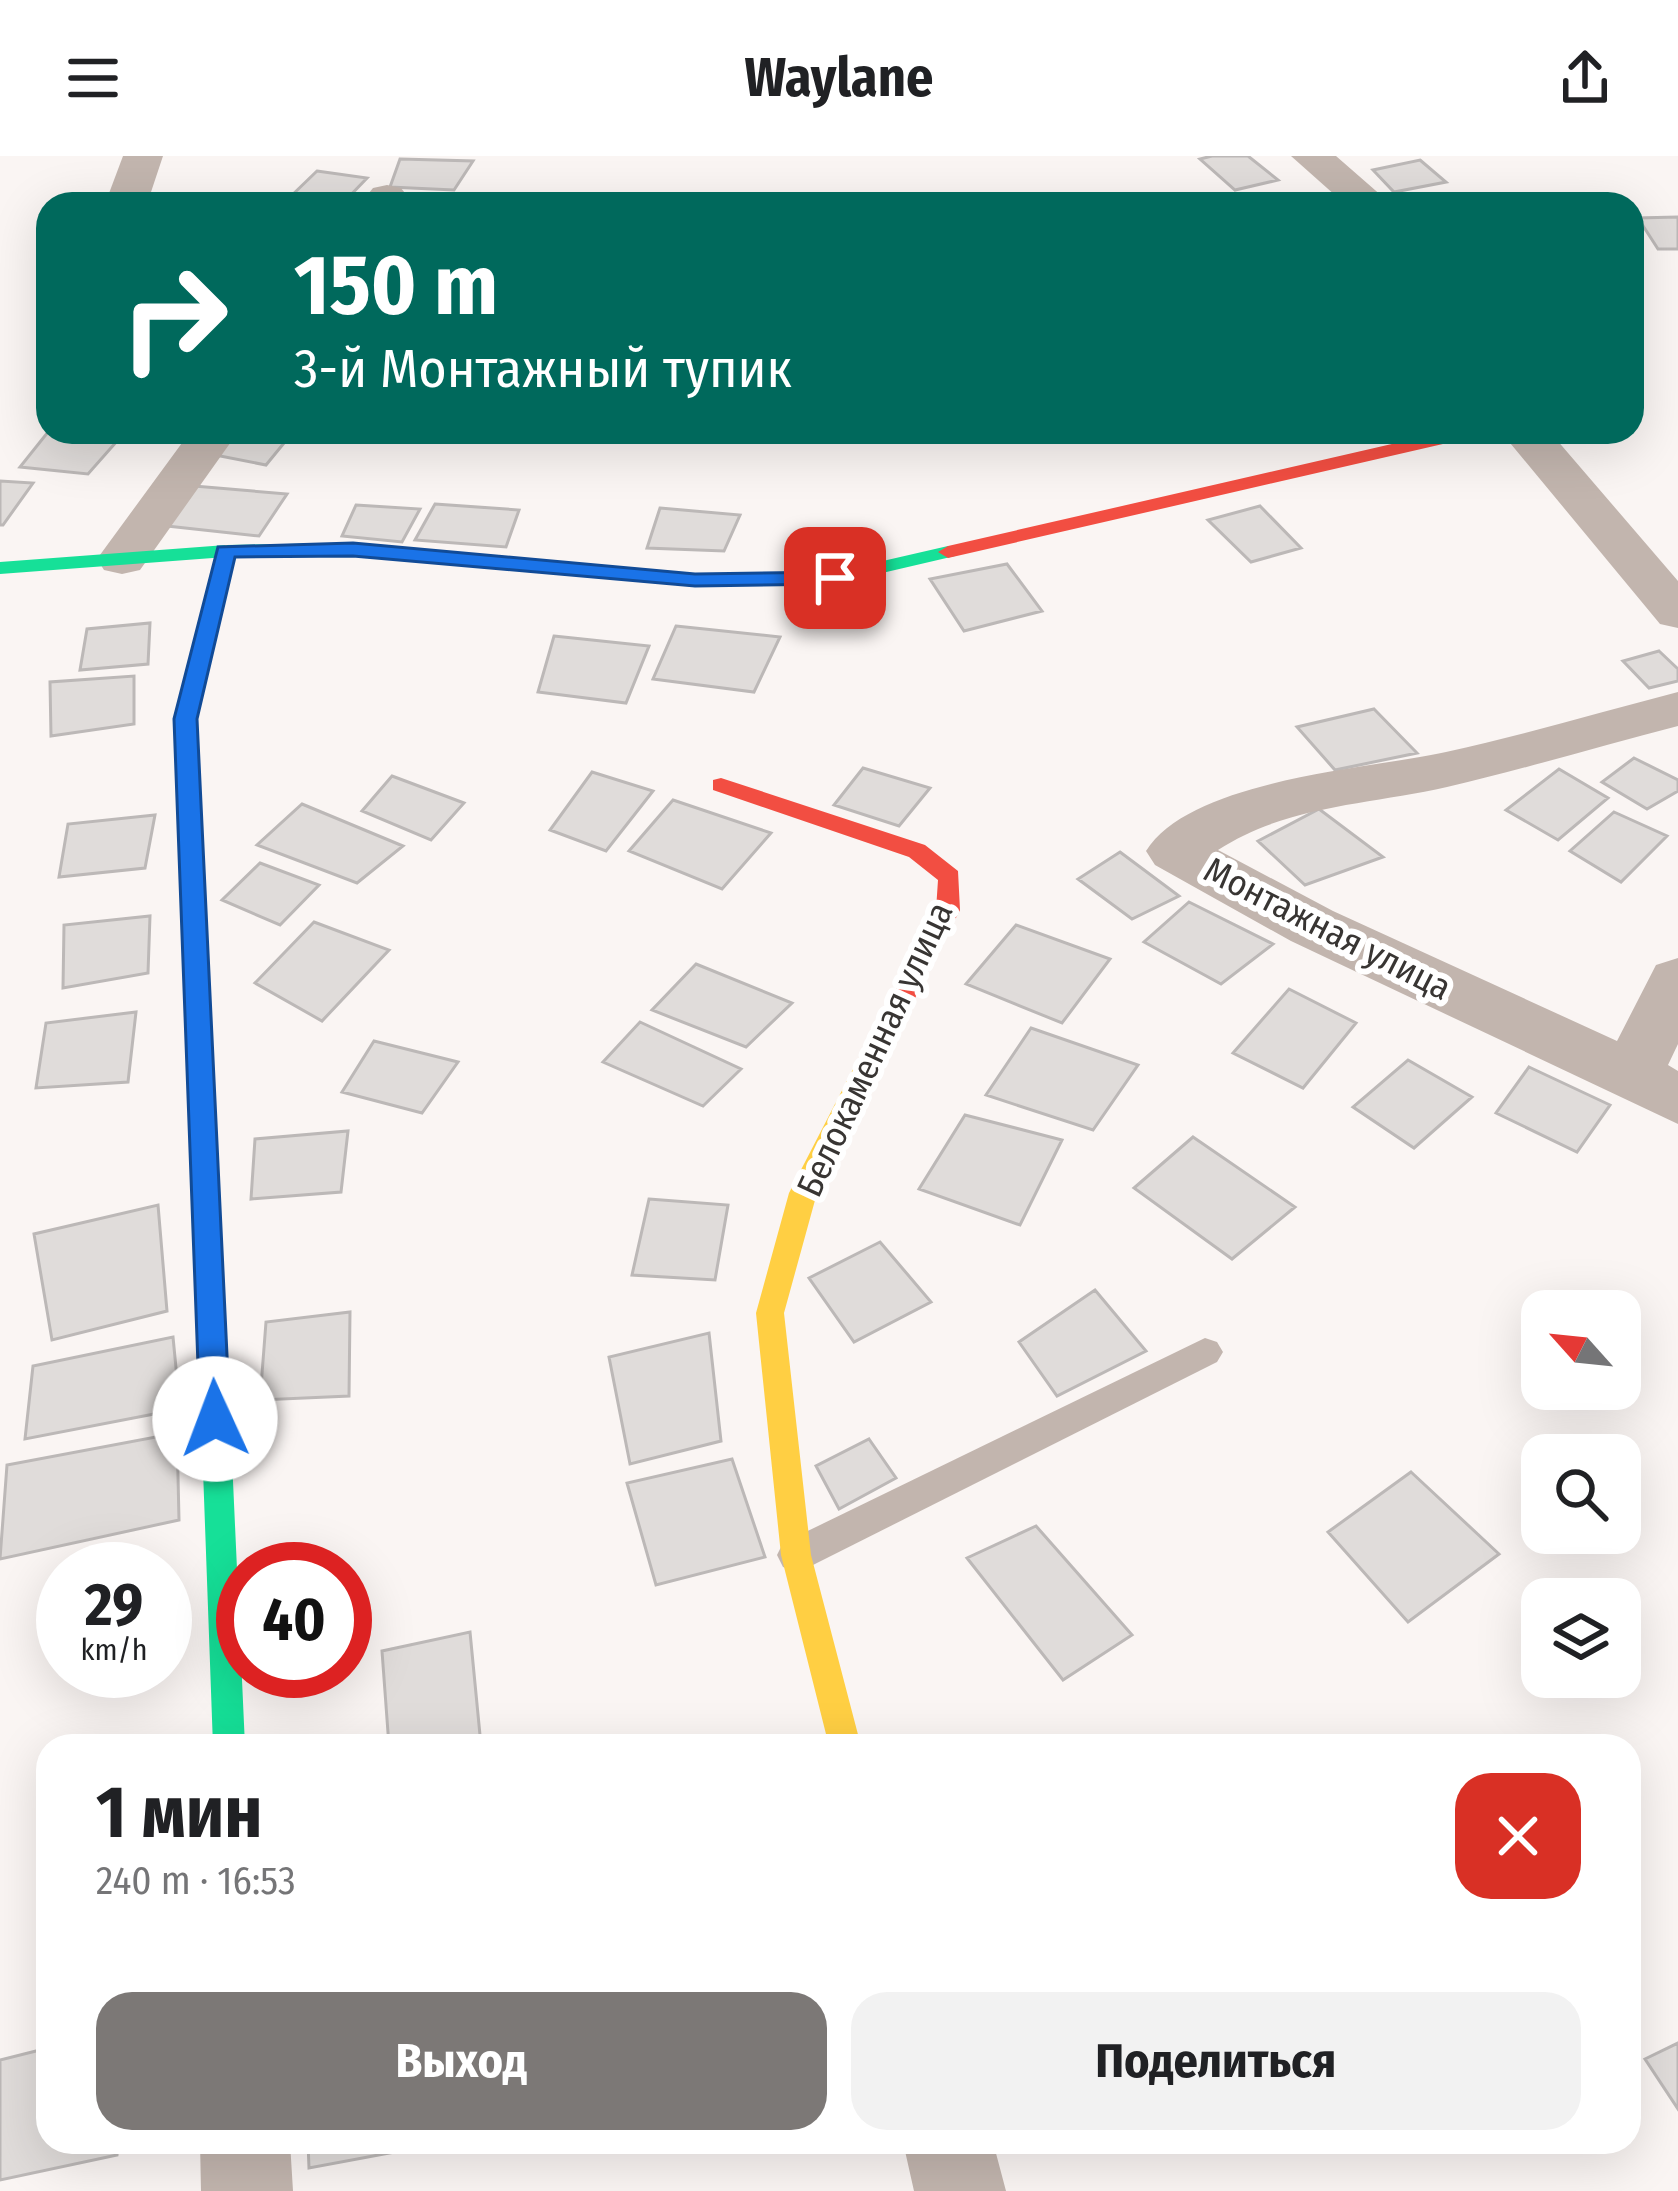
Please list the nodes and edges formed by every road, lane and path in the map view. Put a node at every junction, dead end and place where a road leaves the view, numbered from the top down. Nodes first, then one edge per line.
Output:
1 (143, 156) edge
2 (1311, 156) edge
3 (130, 192) edge
4 (1355, 192) edge
5 (205, 444) edge
6 (1416, 444) edge
7 (1535, 444) edge
8 (226, 551) junction
9 (122, 559) junction
10 (0, 568) edge
11 (1678, 613) edge
12 (1678, 709) edge
13 (721, 785) dead end
14 (1678, 980) edge
15 (1655, 1087) edge
16 (1204, 1352) dead end
17 (796, 1556) junction
18 (228, 1734) edge
19 (842, 1734) edge
20 (245, 2154) edge
21 (951, 2154) edge
22 (247, 2191) edge
23 (960, 2191) edge

1 - 3 street
2 - 4 street
5 - 9 street
6 - 8 street
7 - 11 street
8 - 9 street
8 - 18 street
9 - 10 street
12 - 15 street, Монтажная улица
13 - 17 street, Белокаменная улица
14 - 15 street, Монтажная улица
16 - 17 lane
17 - 19 street, Белокаменная улица
20 - 22 street
21 - 23 street

